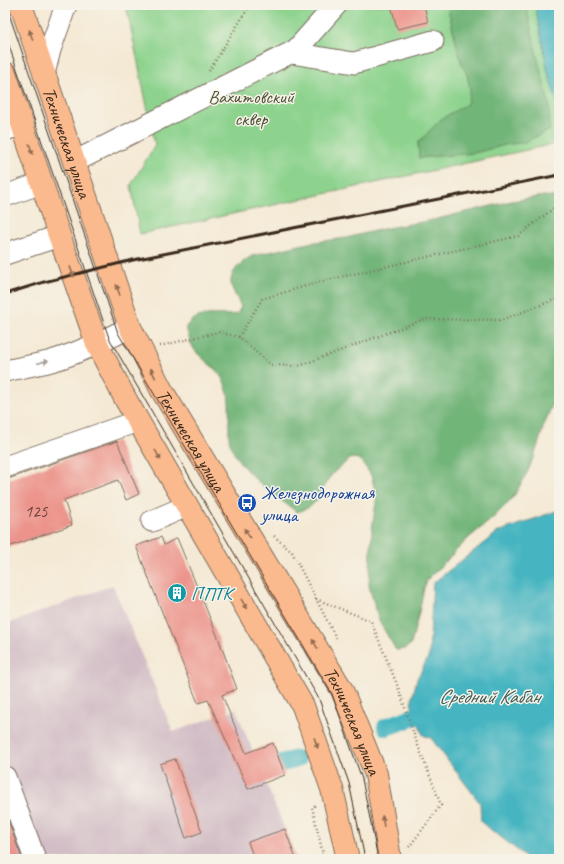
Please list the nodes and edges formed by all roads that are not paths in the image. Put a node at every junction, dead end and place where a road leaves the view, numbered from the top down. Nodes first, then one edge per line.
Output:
1 (21, 5) edge
2 (66, 5) edge
3 (336, 5) edge
4 (433, 41) dead end
5 (291, 53) junction
6 (5, 72) edge
7 (44, 74) junction
8 (14, 127) edge
9 (74, 162) junction
10 (42, 183) junction
11 (5, 196) edge
12 (59, 236) junction
13 (5, 254) edge
14 (130, 327) junction
15 (97, 344) junction
16 (5, 371) edge
17 (138, 421) junction
18 (5, 467) edge
19 (187, 506) junction
20 (152, 521) dead end
21 (5, 777) edge
22 (398, 855) edge
23 (35, 859) edge
24 (348, 859) edge

7 -> 1 main road, Техническая улица
2 - 7 street
3 - 5 street
4 - 5 street
5 - 9 street
6 - 8 main road, Техническая улица
7 - 9 main road, Техническая улица
8 -> 10 main road, Техническая улица
14 -> 9 main road, Техническая улица
10 - 11 street
10 - 12 main road, Техническая улица
12 - 13 street
12 -> 15 main road, Техническая улица
14 - 15 street
22 -> 14 main road, Техническая улица
16 -> 15 street
15 - 17 main road, Техническая улица
17 - 18 street
17 -> 19 main road, Техническая улица
19 - 20 street
19 -> 24 main road, Техническая улица
21 - 23 street

